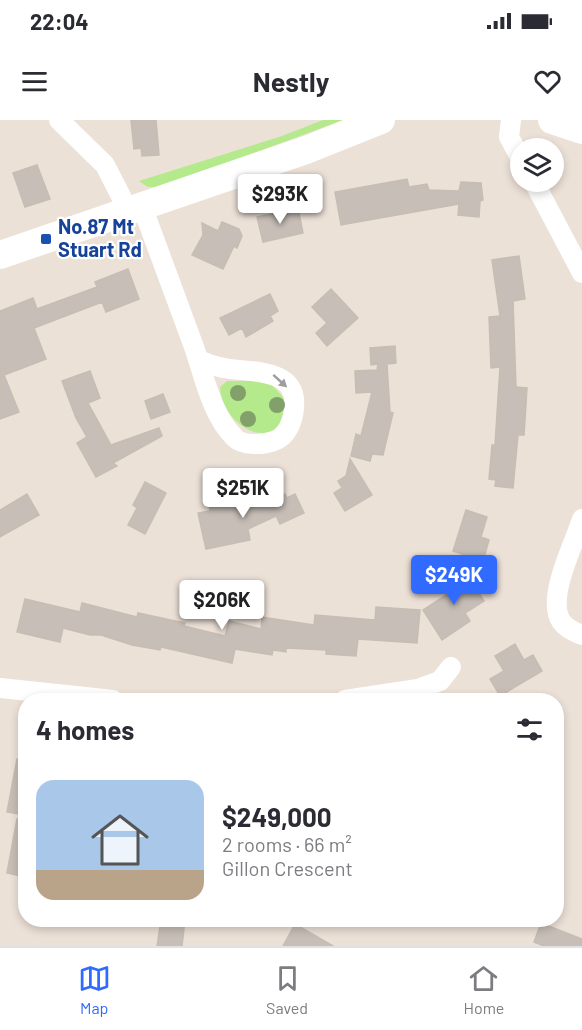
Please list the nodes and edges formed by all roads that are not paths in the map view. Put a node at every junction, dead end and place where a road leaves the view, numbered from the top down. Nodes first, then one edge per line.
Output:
1 (59, 120) edge
2 (381, 120) edge
3 (512, 120) edge
4 (552, 120) edge
5 (582, 130) edge
6 (510, 139) edge
7 (539, 192) edge
8 (135, 208) junction
9 (0, 255) edge
10 (582, 273) edge
11 (198, 360) junction
12 (582, 519) edge
13 (582, 636) edge
14 (451, 667) dead end
15 (0, 688) edge
16 (47, 693) edge
17 (391, 693) edge

1 - 8 street
2 - 8 street
3 - 6 street
4 - 5 street
7 - 10 street
8 - 9 street
8 - 11 street
11 -> 11 street
12 - 13 street
14 - 17 street
15 - 16 street

